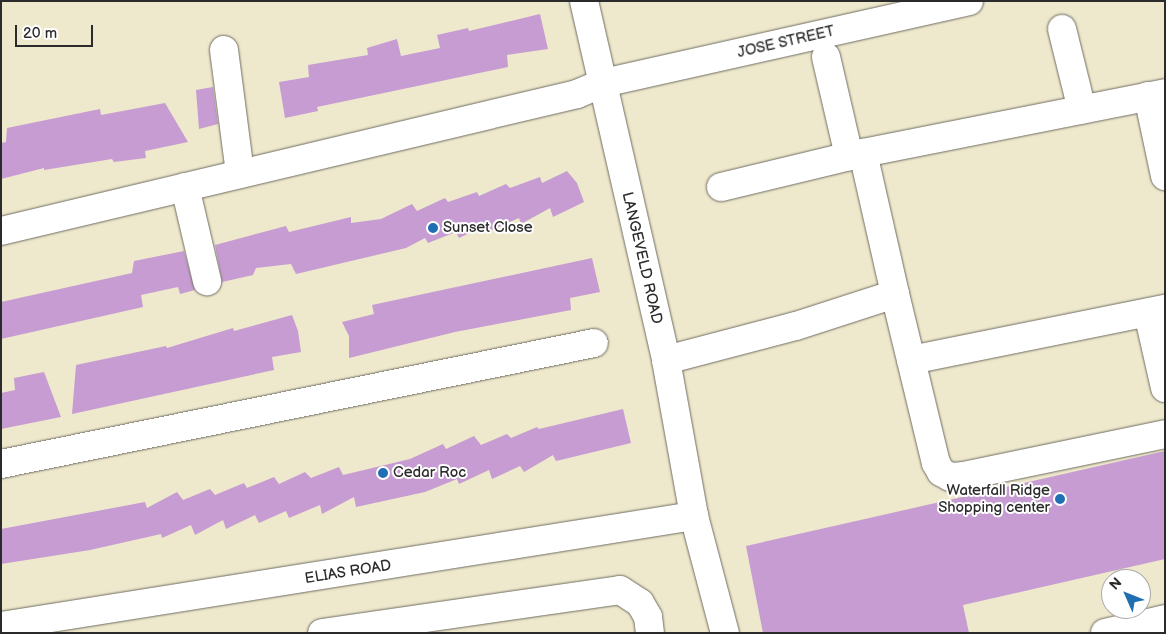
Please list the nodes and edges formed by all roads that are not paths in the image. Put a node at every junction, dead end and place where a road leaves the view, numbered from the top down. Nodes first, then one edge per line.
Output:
1 (584, 1) edge
2 (969, 1) edge
3 (1062, 29) dead end
4 (224, 50) dead end
5 (826, 57) dead end
6 (603, 83) junction
7 (1156, 94) edge
8 (1082, 110) junction
9 (856, 154) junction
10 (240, 174) junction
11 (1165, 176) edge
12 (185, 187) junction
13 (721, 187) dead end
14 (1, 231) edge
15 (207, 281) dead end
16 (895, 294) junction
17 (1156, 311) edge
18 (594, 343) dead end
19 (666, 360) junction
20 (911, 360) junction
21 (1165, 388) edge
22 (1165, 434) edge
23 (1, 464) edge
24 (694, 516) junction
25 (1165, 619) edge
26 (1, 626) edge
27 (322, 633) edge
28 (650, 633) edge
29 (725, 633) edge
30 (1105, 633) edge

1 - 6 street, LANGEVELD ROAD
2 - 6 street, JOSE STREET
3 - 8 street
4 - 10 street
5 - 9 street
6 - 10 street, JOSE STREET
6 - 19 street, LANGEVELD ROAD
7 - 8 street
7 - 11 street
8 - 9 street
9 - 13 street
9 - 16 street
10 - 12 street, JOSE STREET
12 - 14 street, JOSE STREET
12 - 15 street
16 - 19 street
16 - 20 street
17 - 20 street
17 - 21 street
18 - 23 street
19 - 24 street, LANGEVELD ROAD
20 - 22 street
24 - 26 street, ELIAS ROAD
24 - 29 street, LANGEVELD ROAD
25 - 30 street
27 - 28 street

